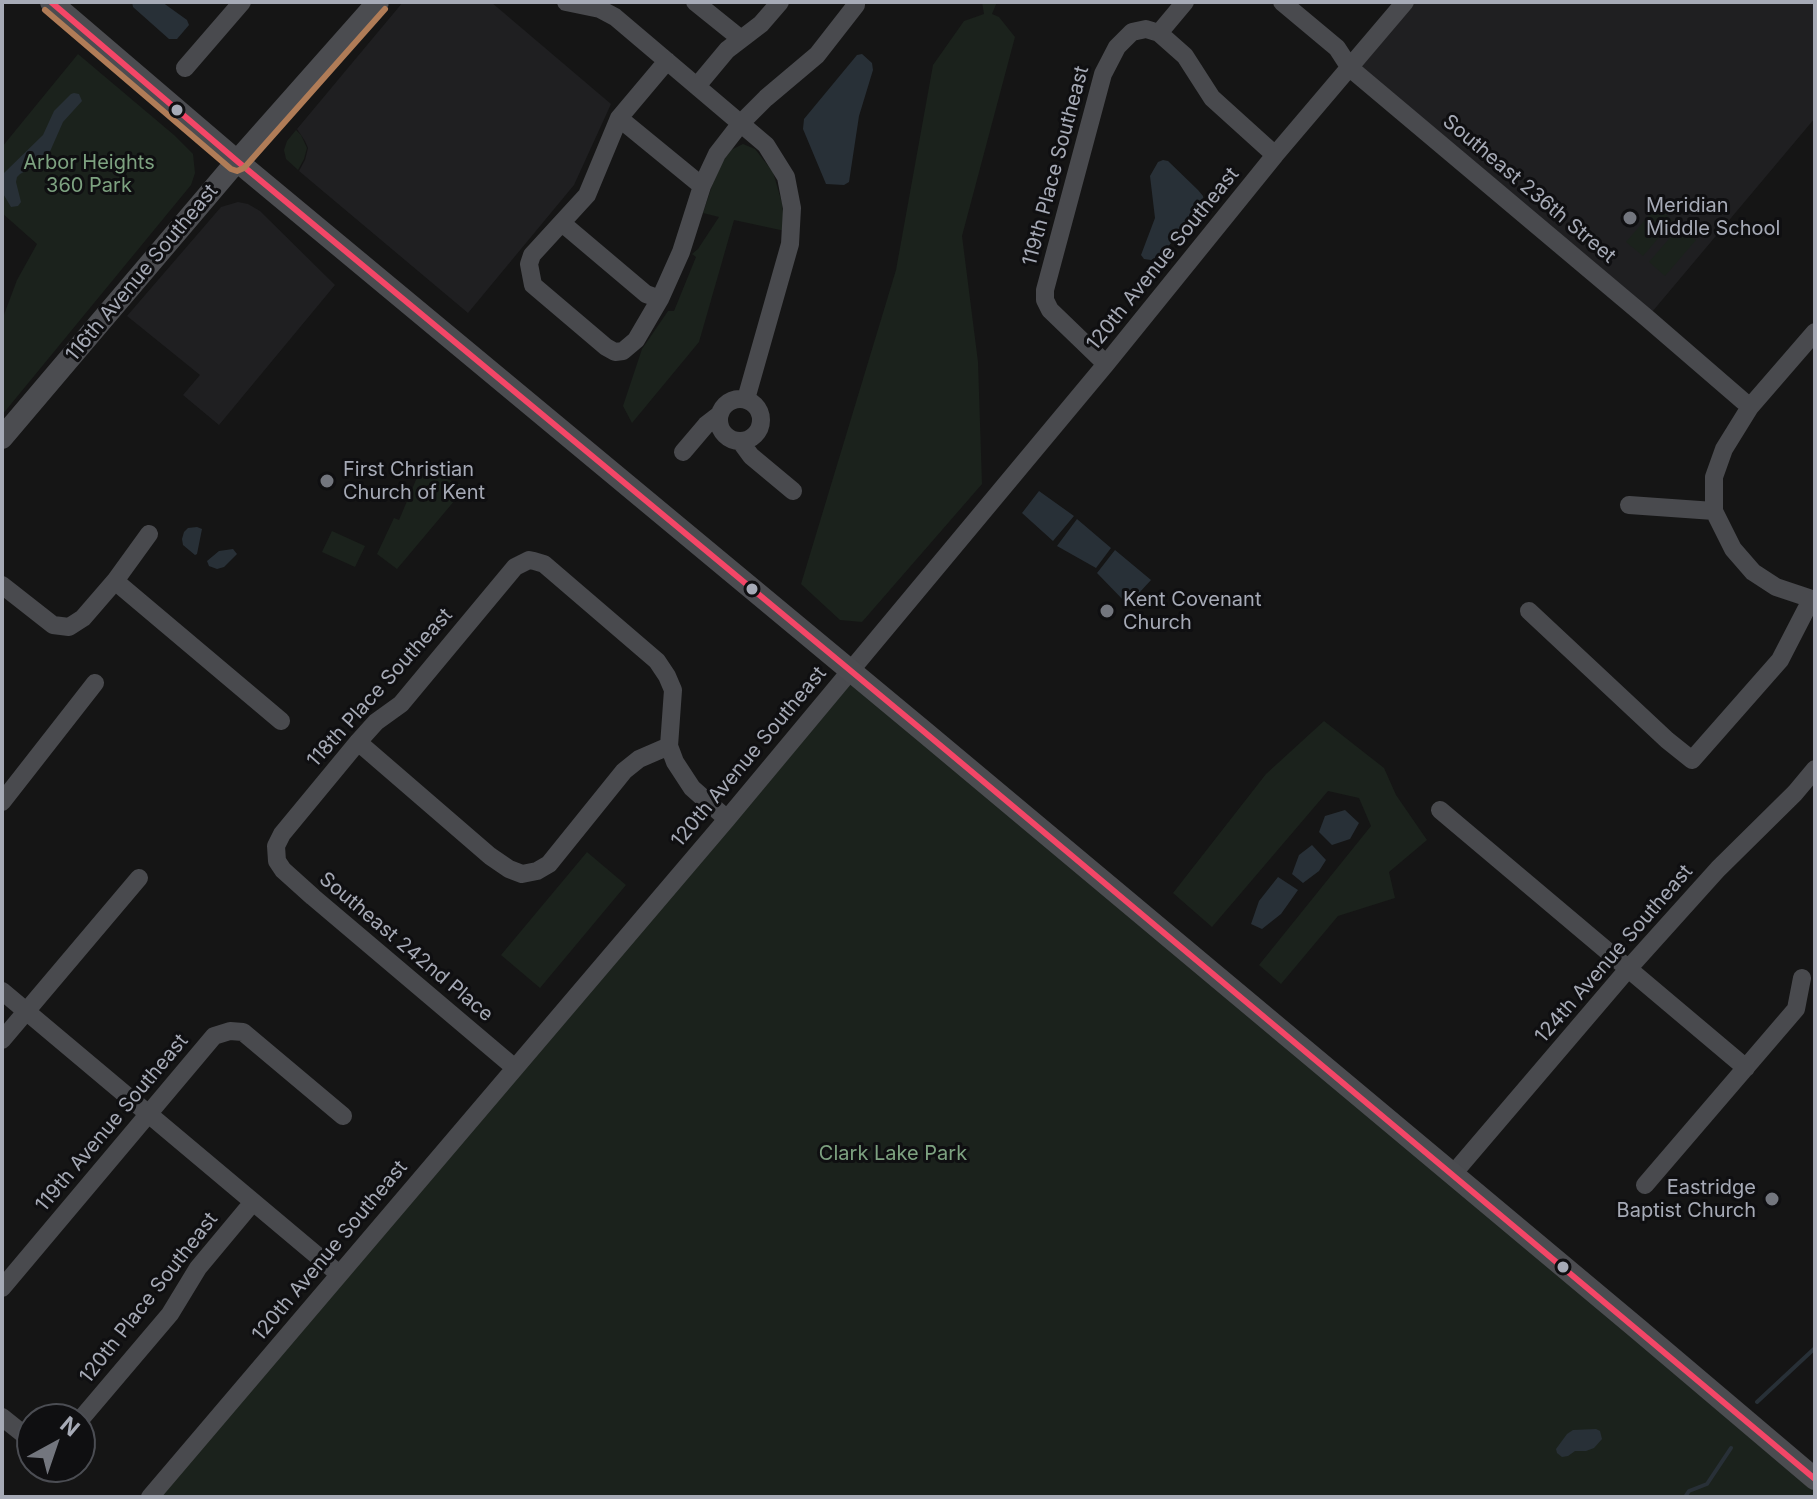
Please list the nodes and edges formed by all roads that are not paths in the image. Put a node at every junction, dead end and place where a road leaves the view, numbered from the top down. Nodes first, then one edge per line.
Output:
1 (51, 2) edge
2 (242, 2) edge
3 (378, 2) edge
4 (566, 2) edge
5 (695, 2) edge
6 (780, 2) edge
7 (856, 2) edge
8 (1185, 2) edge
9 (1282, 2) edge
10 (1405, 2) edge
11 (1159, 33) junction
12 (741, 39) junction
13 (667, 61) junction
14 (185, 68) dead end
15 (1350, 68) junction
16 (697, 86) junction
17 (619, 118) junction
18 (741, 123) junction
19 (1275, 155) junction
20 (237, 161) junction
21 (702, 186) junction
22 (562, 223) junction
23 (660, 299) junction
24 (1815, 332) edge
25 (1106, 364) junction
26 (746, 399) junction
27 (1750, 407) junction
28 (719, 415) junction
29 (2, 438) edge
30 (740, 441) junction
31 (683, 452) dead end
32 (793, 491) dead end
33 (1629, 505) dead end
34 (1714, 511) junction
35 (149, 534) dead end
36 (115, 581) junction
37 (2, 585) edge
38 (1813, 600) edge
39 (1529, 611) dead end
40 (850, 671) junction
41 (95, 683) dead end
42 (281, 721) dead end
43 (358, 742) junction
44 (669, 746) junction
45 (1815, 769) edge
46 (2, 802) edge
47 (1440, 810) dead end
48 (727, 819) junction
49 (277, 855) joint
50 (139, 878) dead end
51 (1628, 969) junction
52 (1802, 978) dead end
53 (2, 991) edge
54 (26, 1011) junction
55 (2, 1040) edge
56 (515, 1068) junction
57 (1746, 1068) junction
58 (148, 1113) junction
59 (343, 1116) dead end
60 (1453, 1174) junction
61 (1645, 1185) dead end
62 (253, 1202) junction
63 (339, 1274) junction
64 (2, 1288) edge
65 (94, 1403) edge
66 (1815, 1479) edge
67 (150, 1497) edge

1 - 20 main road
2 - 14 street
3 - 20 main road, 116th Avenue Southeast
4 - 13 street
5 - 12 street
6 - 12 street
7 - 18 street
8 - 11 street
9 - 15 street, Southeast 236th Street
10 - 15 street, 120th Avenue Southeast
11 - 19 street
11 - 25 street, 119th Place Southeast
12 - 16 street
13 - 16 street
13 - 17 street
15 - 19 street, 120th Avenue Southeast
15 - 27 street, Southeast 236th Street
16 - 18 street
17 - 21 street
17 - 22 street
18 - 21 street
18 - 26 street
19 - 25 street, 120th Avenue Southeast
20 - 29 main road, 116th Avenue Southeast
20 - 40 main road
21 - 23 street
22 - 23 street
22 - 23 street
24 - 27 street
25 - 40 street, 120th Avenue Southeast
26 - 28 street
26 - 30 street
27 - 34 street
28 - 30 street
28 - 31 street
30 - 32 street
33 - 34 street
34 - 38 street
35 - 36 street
36 - 37 street
36 - 42 street
38 - 39 street
40 - 48 street, 120th Avenue Southeast
40 - 60 main road
41 - 46 street
43 - 44 street
43 - 44 street, 118th Place Southeast
43 - 49 street, 118th Place Southeast
44 - 48 street
45 - 51 street, 124th Avenue Southeast
47 - 51 street
48 - 56 street, 120th Avenue Southeast
49 - 56 street, Southeast 242nd Place
50 - 54 street
51 - 57 street
51 - 60 street, 124th Avenue Southeast
52 - 57 street
53 - 54 street
54 - 55 street
54 - 58 street
56 - 63 street, 120th Avenue Southeast
57 - 61 street
58 - 59 street, 119th Avenue Southeast
58 - 62 street
58 - 64 street, 119th Avenue Southeast
60 - 66 main road
62 - 63 street
62 - 65 street, 120th Place Southeast
63 - 67 street, 120th Avenue Southeast

